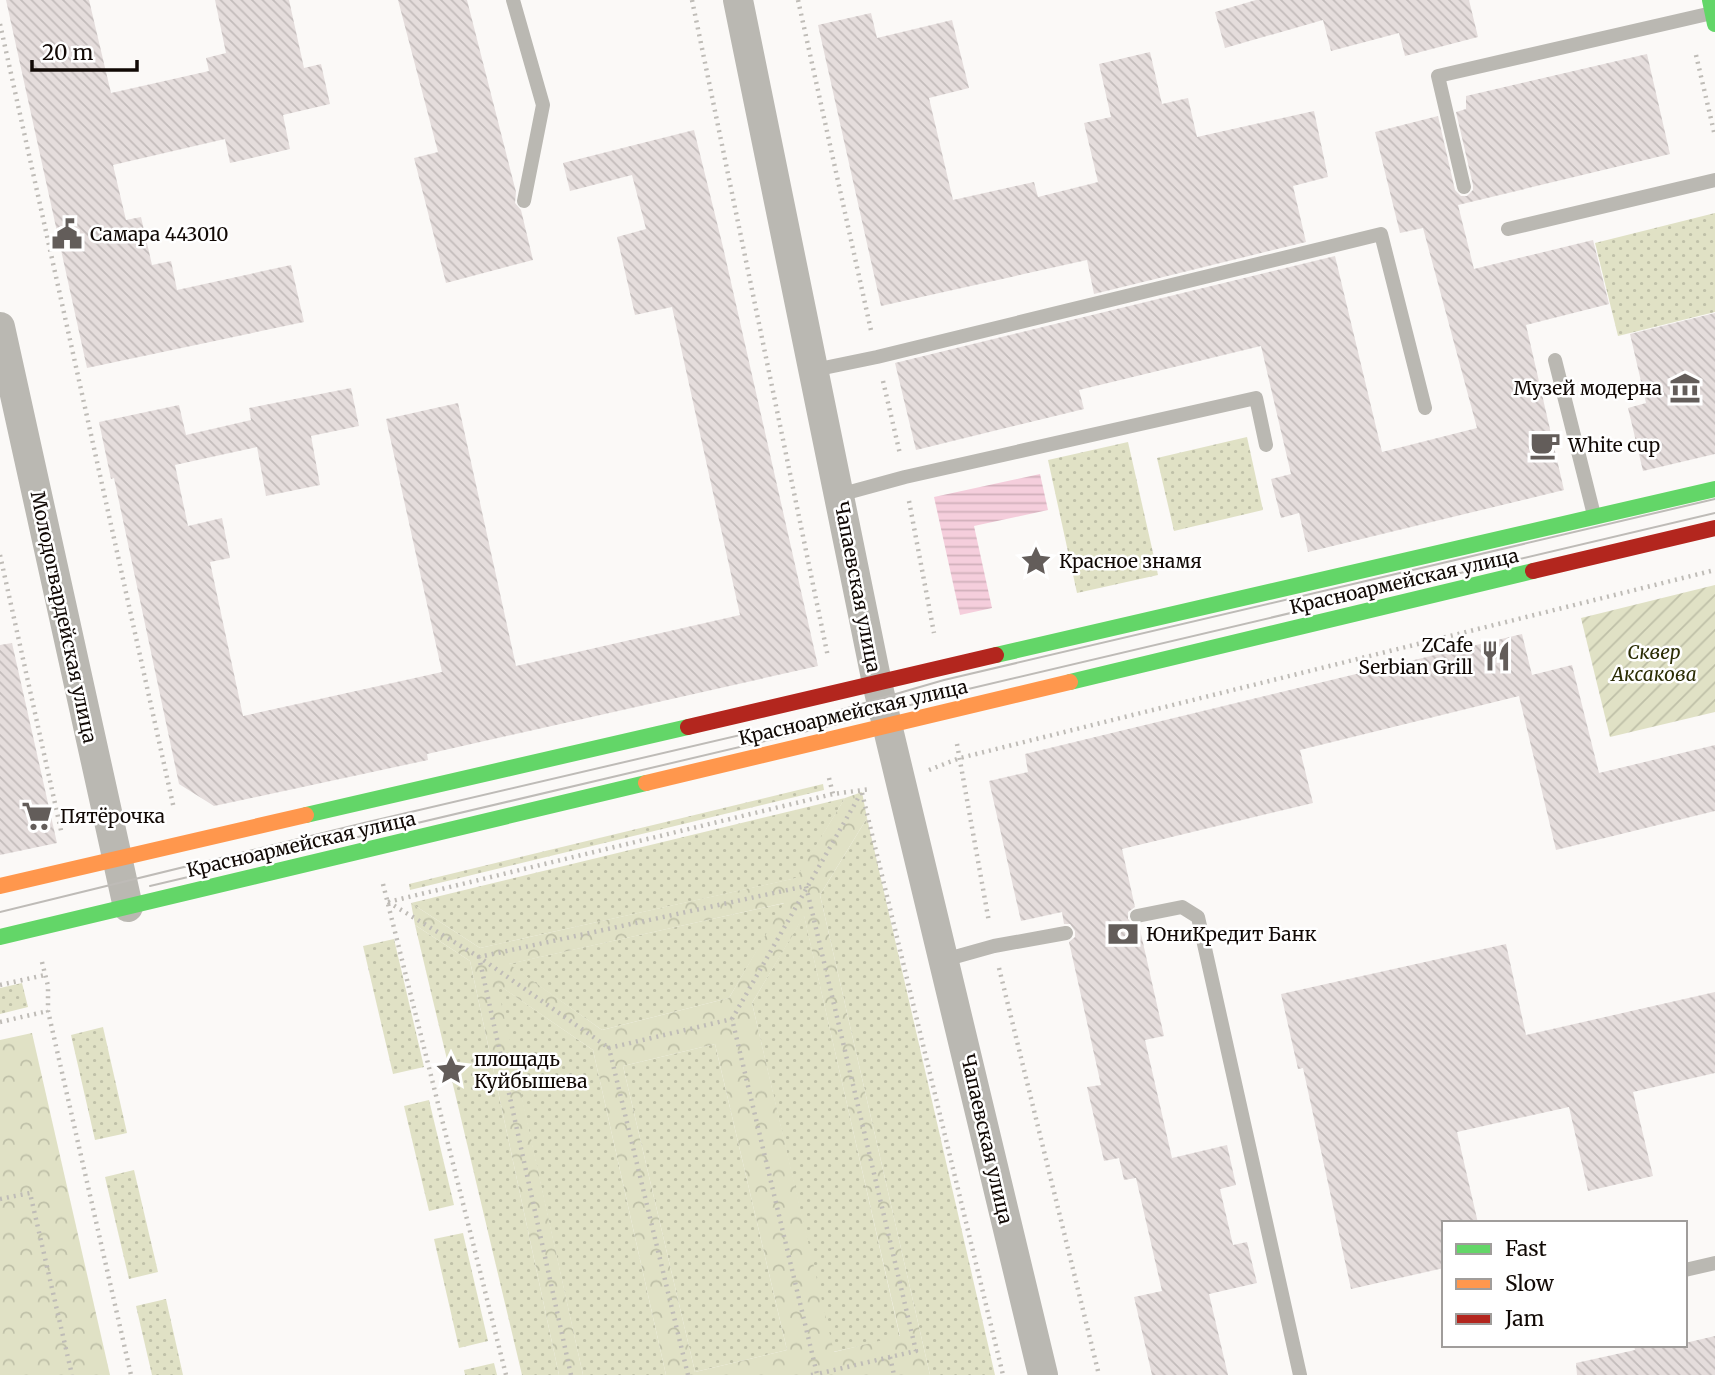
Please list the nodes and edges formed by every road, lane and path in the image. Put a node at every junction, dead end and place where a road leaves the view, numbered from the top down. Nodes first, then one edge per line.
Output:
1 (513, 0) edge
2 (692, 0) edge
3 (738, 0) edge
4 (798, 0) edge
5 (1713, 12) edge
6 (1687, 19) junction
7 (0, 24) edge
8 (1715, 136) edge
9 (1715, 180) edge
10 (1464, 187) dead end
11 (524, 201) dead end
12 (1508, 229) dead end
13 (0, 327) edge
14 (877, 357) junction
15 (1555, 360) dead end
16 (814, 370) junction
17 (1425, 408) dead end
18 (1266, 445) dead end
19 (905, 477) junction
20 (1715, 489) edge
21 (839, 495) junction
22 (1595, 517) junction
23 (1715, 528) edge
24 (0, 555) edge
25 (1715, 570) edge
26 (933, 631) dead end
27 (829, 661) dead end
28 (877, 683) junction
29 (887, 726) junction
30 (960, 758) junction
31 (901, 781) junction
32 (862, 792) junction
33 (176, 817) dead end
34 (63, 839) dead end
35 (118, 859) junction
36 (0, 886) edge
37 (806, 886) junction
38 (388, 902) junction
39 (128, 906) junction
40 (1137, 916) dead end
41 (1066, 933) dead end
42 (0, 937) edge
43 (994, 946) junction
44 (479, 957) junction
45 (944, 960) junction
46 (45, 975) dead end
47 (0, 985) edge
48 (48, 986) dead end
49 (48, 1011) junction
50 (732, 1019) junction
51 (0, 1022) edge
52 (609, 1048) junction
53 (0, 1199) edge
54 (1715, 1263) edge
55 (1687, 1270) edge
56 (890, 1357) junction
57 (814, 1374) edge
58 (72, 1375) edge
59 (131, 1375) edge
60 (506, 1375) edge
61 (571, 1375) edge
62 (688, 1375) edge
63 (894, 1375) edge
64 (1003, 1375) edge
65 (1043, 1375) edge
66 (1099, 1375) edge
67 (1300, 1375) edge

1 - 11 lane
2 - 27 path
3 - 16 street, Чапаевская улица
4 - 14 path
5 - 6 lane
6 - 8 path
6 - 10 lane
7 - 33 path
9 - 12 lane
13 - 35 street, Молодогвардейская улица
14 - 16 lane
14 - 17 lane
14 - 19 path
15 - 22 lane
16 - 21 street, Чапаевская улица
18 - 19 lane
19 - 21 lane
19 - 26 path
20 - 22 main road, Красноармейская улица
21 - 28 street, Чапаевская улица
22 - 28 main road, Красноармейская улица
23 - 29 main road, Красноармейская улица
24 - 34 path
25 - 30 path
28 - 29 street, Чапаевская улица
28 - 35 main road, Красноармейская улица
29 - 31 street, Чапаевская улица
29 - 39 main road, Красноармейская улица
30 - 31 path
30 - 43 path
31 - 32 path
31 - 45 street, Чапаевская улица
32 - 37 path
32 - 38 path
32 - 64 path
35 - 36 main road, Красноармейская улица
35 - 39 street, Молодогвардейская улица
37 - 44 path
37 - 50 path
37 - 56 path
38 - 44 path
38 - 60 path
39 - 42 main road, Красноармейская улица
40 - 67 lane
41 - 43 lane
43 - 45 lane
43 - 66 path
44 - 52 path
44 - 61 path
45 - 65 street, Чапаевская улица
46 - 47 path
48 - 49 path
49 - 51 path
49 - 59 path
50 - 52 path
50 - 57 path
52 - 62 path
53 - 58 path
54 - 55 lane
56 - 57 path
56 - 63 path

